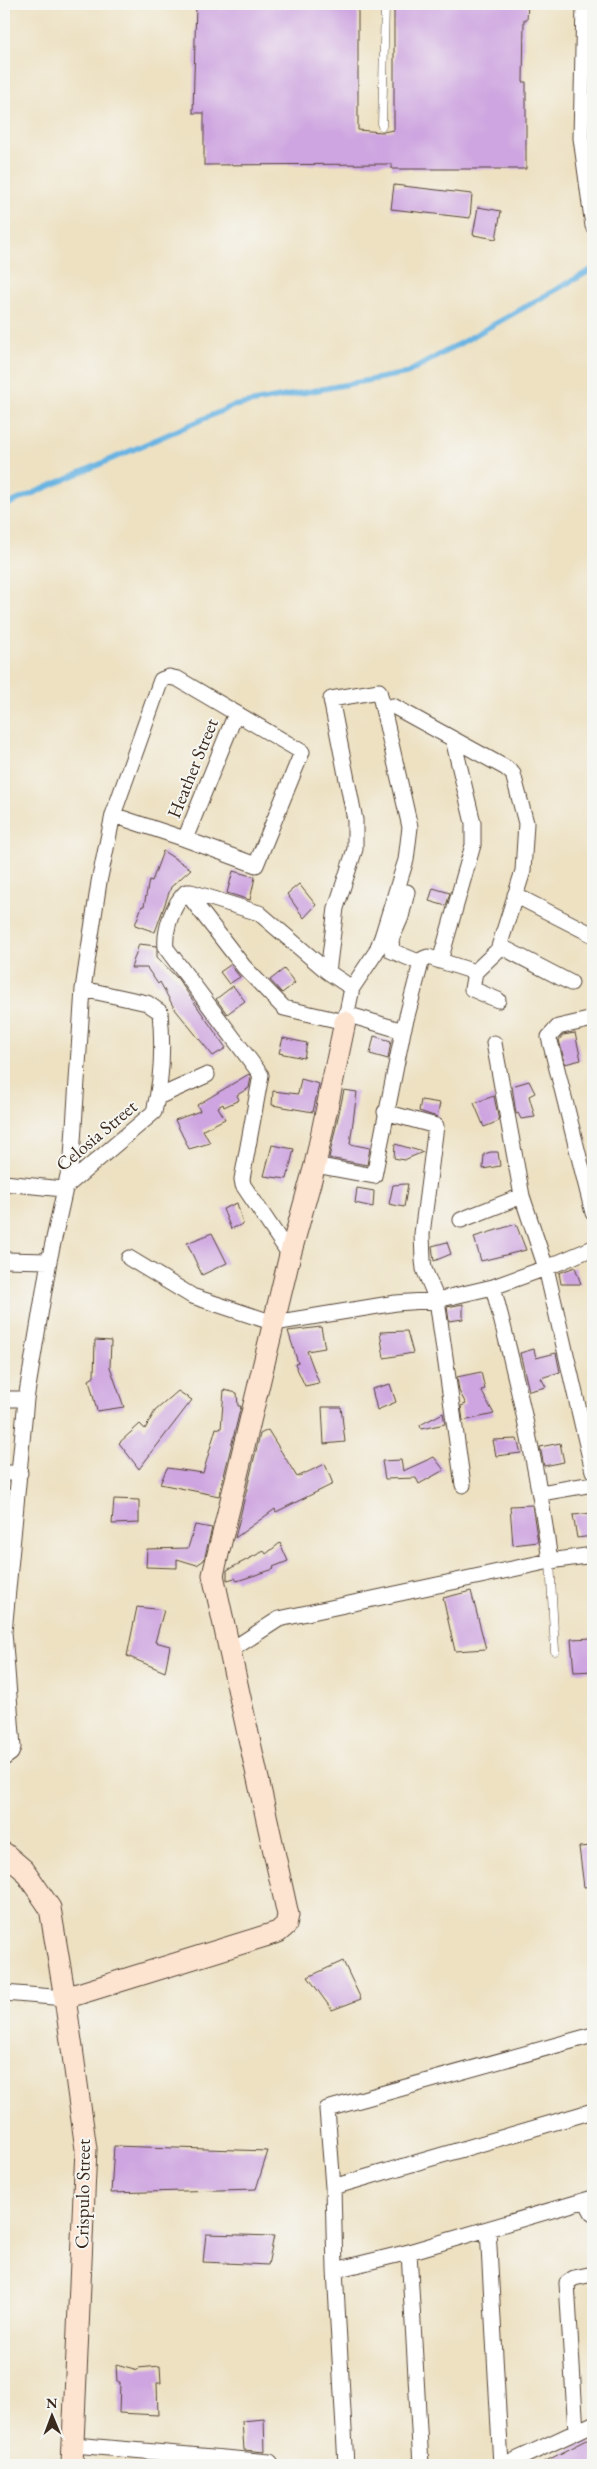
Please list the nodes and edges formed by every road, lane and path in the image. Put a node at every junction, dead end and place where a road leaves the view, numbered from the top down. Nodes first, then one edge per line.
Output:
1 (385, 4) edge
2 (584, 4) edge
3 (382, 126) dead end
4 (593, 226) edge
5 (236, 713) junction
6 (453, 738) junction
7 (113, 815) junction
8 (185, 839) junction
9 (186, 892) junction
10 (515, 896) junction
11 (593, 936) edge
12 (500, 946) junction
13 (440, 961) junction
14 (421, 963) junction
15 (328, 972) junction
16 (476, 972) junction
17 (571, 983) dead end
18 (352, 988) junction
19 (83, 989) junction
20 (498, 1000) dead end
21 (346, 1018) junction
22 (593, 1019) edge
23 (403, 1031) junction
24 (494, 1044) dead end
25 (207, 1075) dead end
26 (158, 1097) junction
27 (385, 1112) junction
28 (315, 1165) junction
29 (4, 1183) edge
30 (63, 1189) junction
31 (522, 1196) junction
32 (593, 1213) edge
33 (461, 1220) dead end
34 (593, 1248) edge
35 (290, 1256) junction
36 (129, 1258) dead end
37 (4, 1260) edge
38 (49, 1261) junction
39 (546, 1268) junction
40 (493, 1287) junction
41 (437, 1300) junction
42 (274, 1323) junction
43 (4, 1398) edge
44 (26, 1399) junction
45 (593, 1472) edge
46 (4, 1473) edge
47 (20, 1473) junction
48 (593, 1484) edge
49 (463, 1486) dead end
50 (541, 1493) junction
51 (593, 1555) edge
52 (8, 1557) edge
53 (550, 1561) junction
54 (4, 1632) edge
55 (231, 1650) junction
56 (554, 1651) dead end
57 (4, 1758) edge
58 (4, 1853) edge
59 (4, 1993) edge
60 (65, 1998) junction
61 (593, 2034) edge
62 (593, 2111) edge
63 (333, 2187) junction
64 (591, 2204) edge
65 (488, 2229) junction
66 (409, 2252) junction
67 (335, 2270) junction
68 (593, 2274) edge
69 (593, 2424) edge
70 (576, 2432) junction
71 (73, 2455) edge
72 (270, 2462) dead end
73 (346, 2465) edge
74 (421, 2465) edge
75 (503, 2465) edge

1 - 3 lane
2 - 4 street
5 - 7 street
5 - 8 street, Heather Street
5 - 8 street
6 - 10 street
6 - 13 street
6 - 14 street
7 - 8 street
7 - 19 street
9 - 15 street
9 - 21 street
9 - 35 street
10 - 11 street
10 - 12 street
12 - 16 street
12 - 17 street
13 - 14 street
13 - 16 street
14 - 23 street
15 - 18 street
15 - 18 street
16 - 20 street
18 - 21 street
19 - 26 street, Celosia Street
19 - 30 street
21 - 23 street
21 - 28 street
22 - 32 street
23 - 27 street
24 - 31 street
25 - 26 street
26 - 30 street, Celosia Street
27 - 28 street
27 - 41 street
28 - 35 street
29 - 30 street
30 - 38 street
31 - 33 street
31 - 39 street
34 - 39 street
35 - 42 street
36 - 42 street
37 - 38 street
38 - 44 street
39 - 40 street
39 - 45 street
40 - 41 street
40 - 50 street
41 - 42 street
41 - 49 street
42 - 55 street
43 - 44 street
44 - 47 street
46 - 47 street
47 - 52 street
48 - 50 street
50 - 53 street
51 - 53 street
52 - 54 street
53 - 55 street
53 - 56 lane
54 - 57 street
55 - 60 street
58 - 60 street, Crispulo Street
59 - 60 street
60 - 71 street, Crispulo Street
61 - 63 street
62 - 63 street
63 - 67 street
64 - 65 street
65 - 66 street
65 - 75 street
66 - 67 street
66 - 74 street
67 - 73 street
68 - 70 street
69 - 70 street
70 - 75 street
71 - 72 street

